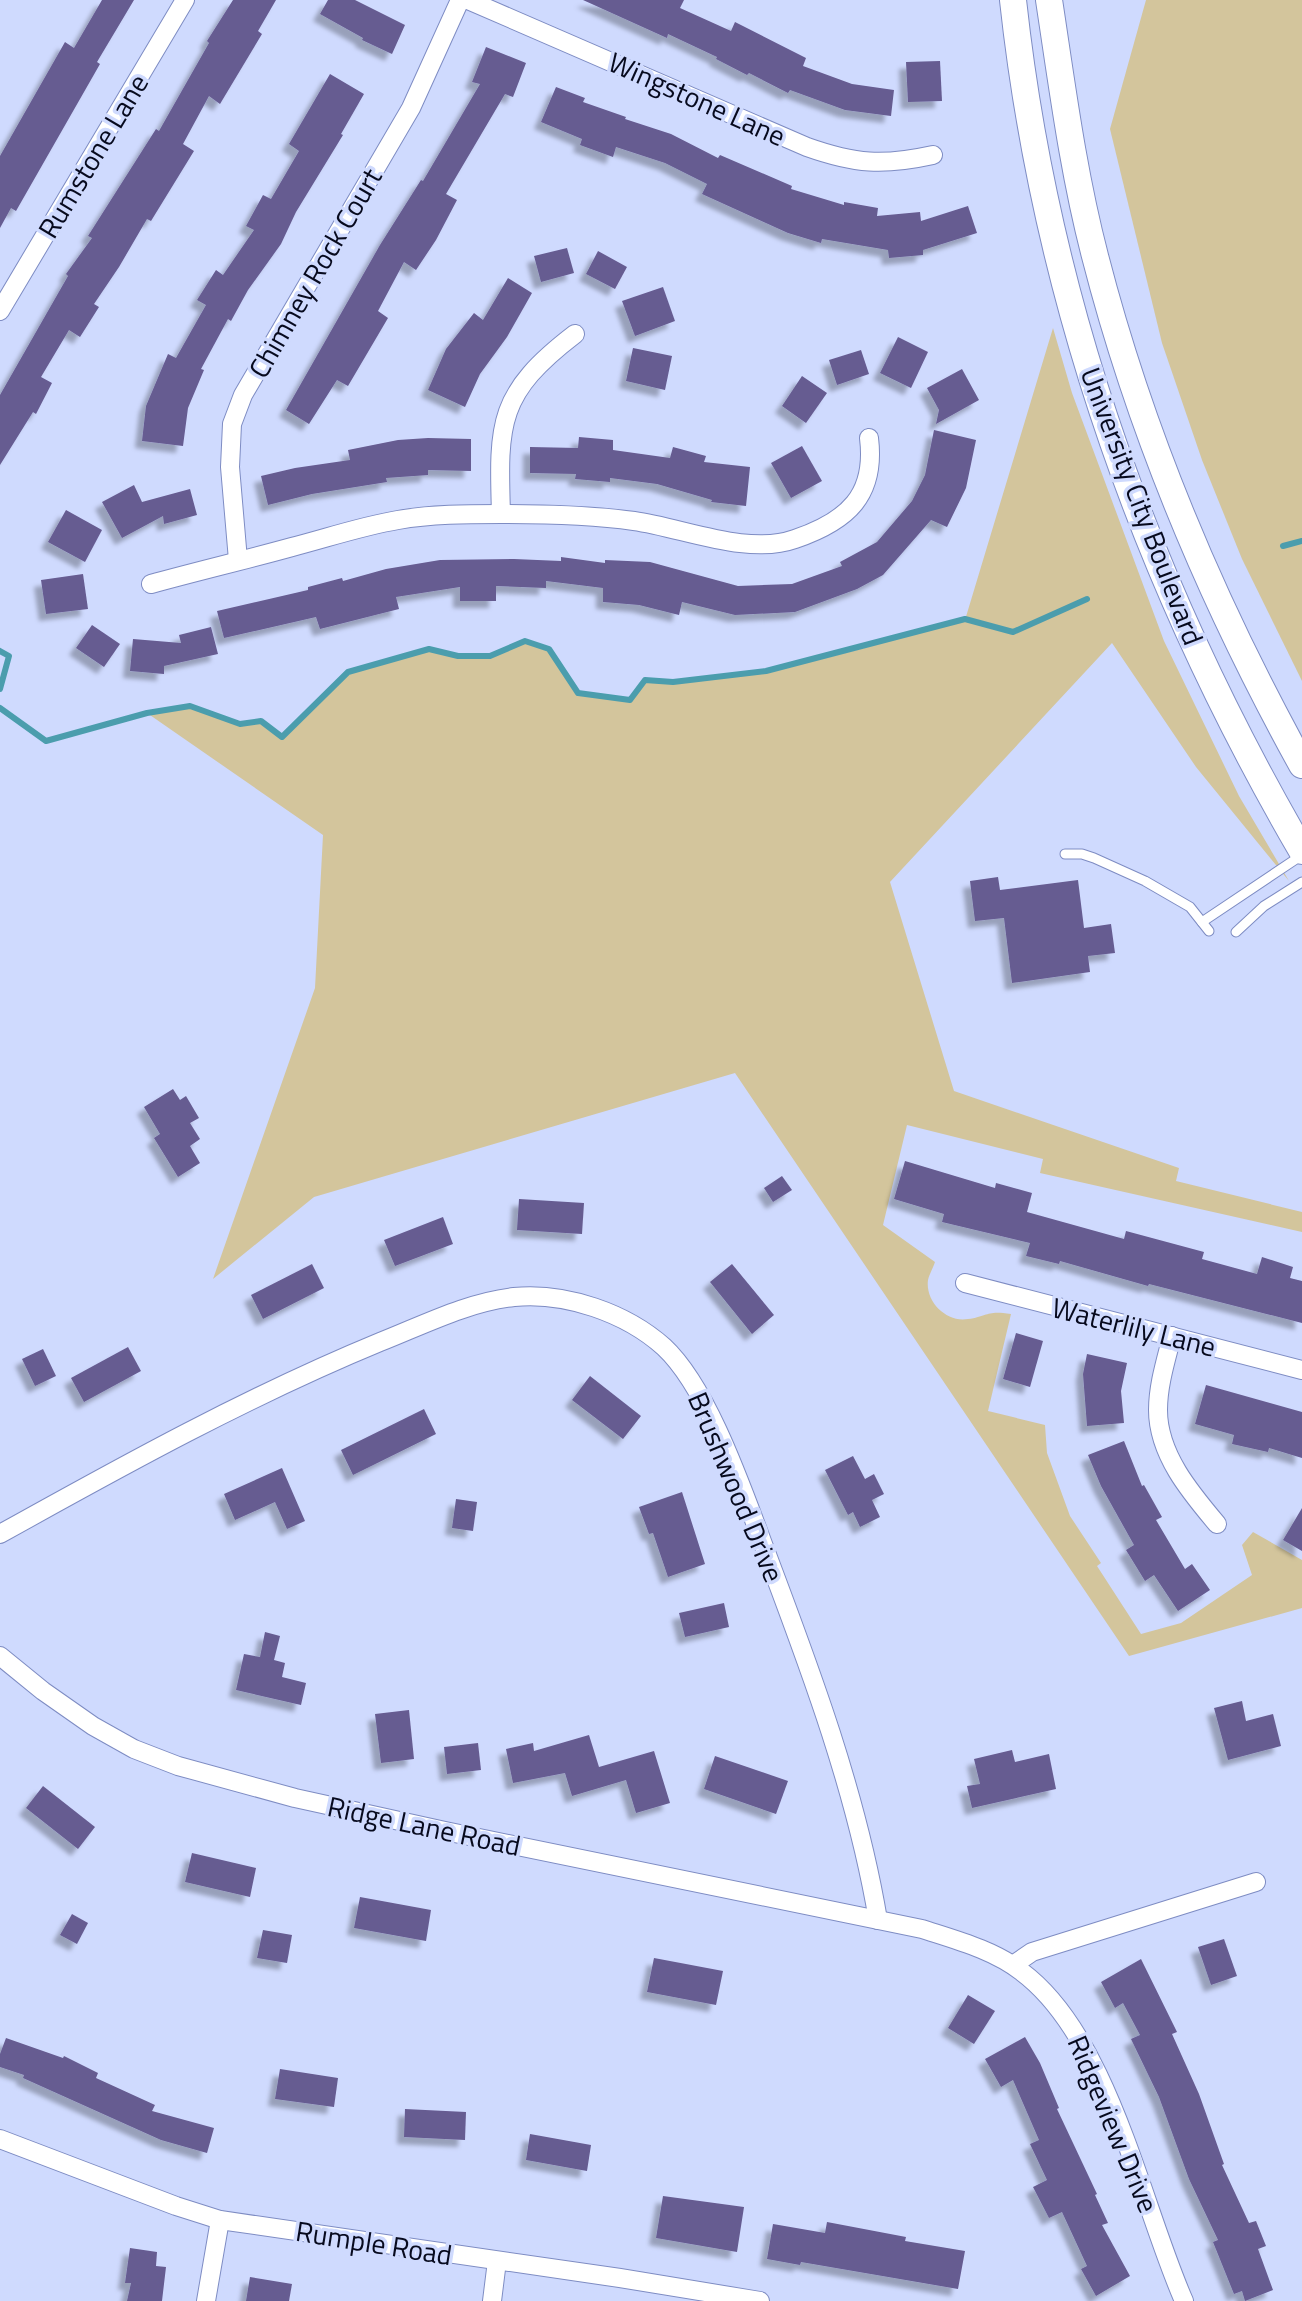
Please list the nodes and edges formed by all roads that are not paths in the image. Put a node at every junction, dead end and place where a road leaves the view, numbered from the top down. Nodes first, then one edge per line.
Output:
1 (185, 0) edge
2 (460, 0) edge
3 (468, 0) edge
4 (1013, 0) edge
5 (1049, 0) edge
6 (933, 155) dead end
7 (0, 311) edge
8 (575, 334) dead end
9 (869, 438) dead end
10 (501, 514) junction
11 (238, 560) junction
12 (151, 584) dead end
13 (1302, 765) edge
14 (1302, 853) edge
15 (1065, 854) dead end
16 (1302, 882) edge
17 (1202, 922) junction
18 (1209, 931) dead end
19 (1236, 932) dead end
20 (965, 1283) dead end
21 (1172, 1336) junction
22 (1302, 1370) edge
23 (1217, 1524) dead end
24 (0, 1534) edge
25 (0, 1656) edge
26 (1256, 1882) dead end
27 (878, 1920) junction
28 (1013, 1965) junction
29 (0, 2139) edge
30 (220, 2220) junction
31 (497, 2261) junction
32 (206, 2301) edge
33 (492, 2301) edge
34 (760, 2301) edge
35 (1184, 2301) edge

1 - 7 street, Rumstone Lane
2 - 11 street, Chimney Rock Court
3 - 6 street, Wingstone Lane
4 - 14 main road, University City Boulevard
5 - 13 main road, University City Boulevard
8 - 10 street
9 - 10 street
10 - 11 street
11 - 12 street
14 - 17 lane
15 - 17 lane
16 - 19 lane
17 - 18 lane
20 - 21 street, Waterlily Lane
21 - 22 street, Waterlily Lane
21 - 23 street
24 - 27 street, Brushwood Drive
25 - 27 street, Ridge Lane Road
26 - 28 street
27 - 28 street, Ridgeview Drive
28 - 35 street, Ridgeview Drive
29 - 30 street, Rumple Road
30 - 31 street, Rumple Road
30 - 32 street
31 - 33 street
31 - 34 street, Rumple Road

